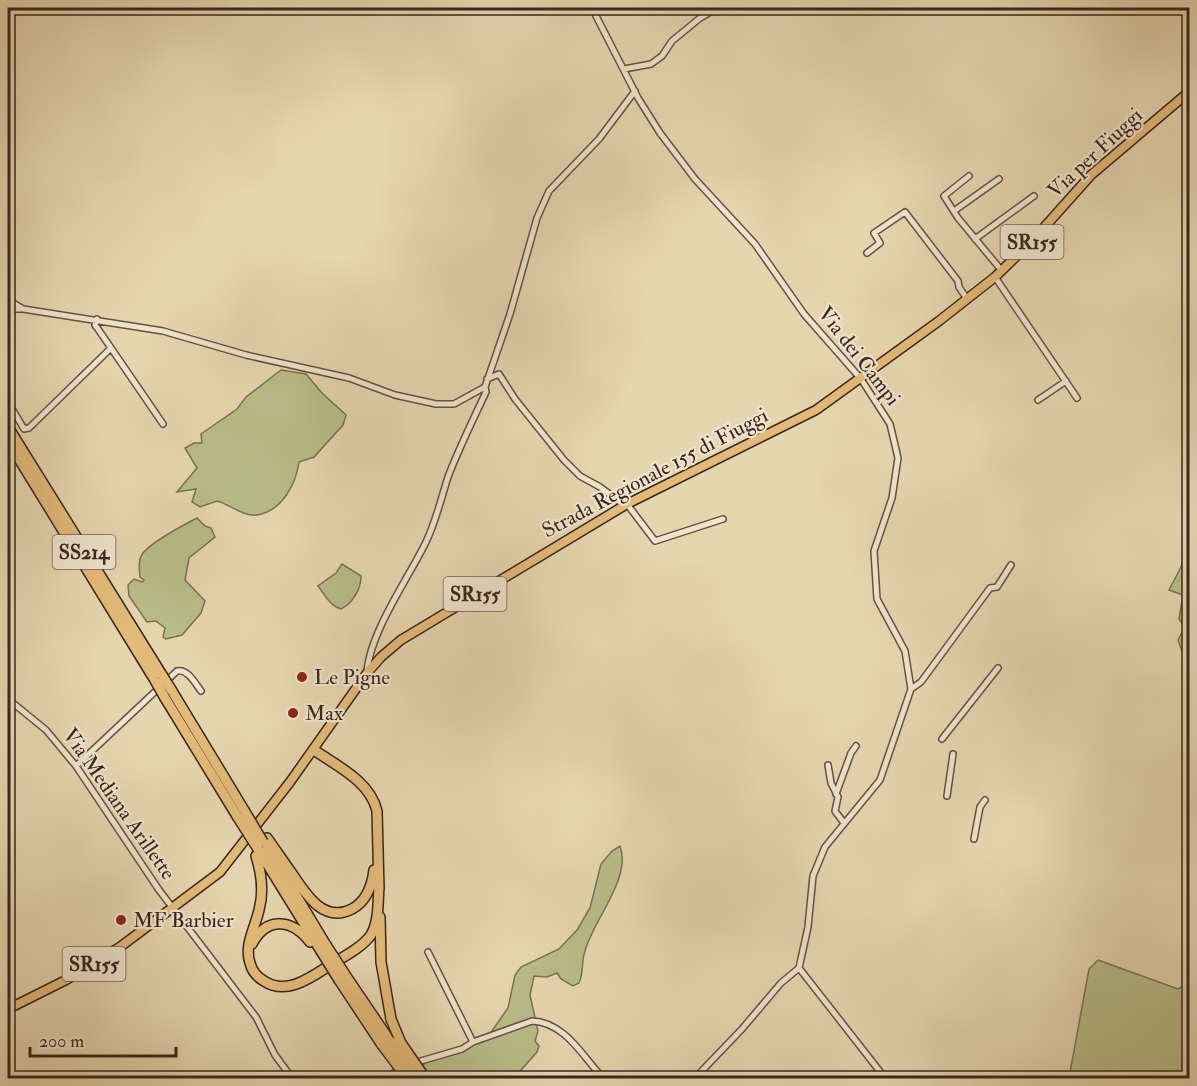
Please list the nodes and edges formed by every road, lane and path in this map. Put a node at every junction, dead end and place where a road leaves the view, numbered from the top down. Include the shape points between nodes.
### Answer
1 (592, 8) edge
2 (717, 8) edge
3 (624, 69) junction
4 (635, 91) junction
5 (1190, 91) edge
6 (969, 177) dead end
7 (999, 179) dead end
8 (1034, 196) dead end
9 (954, 212) junction
10 (975, 239) junction
11 (867, 253) dead end
12 (998, 274) junction
13 (967, 299) junction
14 (8, 300) edge
15 (8, 309) edge
16 (23, 309) junction
17 (97, 320) junction
18 (111, 348) junction
19 (487, 379) junction
20 (861, 379) junction
21 (1066, 381) junction
22 (485, 387) junction
23 (1077, 398) dead end
24 (1038, 400) dead end
25 (8, 402) edge
26 (163, 424) dead end
27 (8, 428) edge
28 (8, 441) edge
29 (625, 504) junction
30 (723, 519) dead end
31 (1011, 565) dead end
32 (998, 668) dead end
33 (367, 673) junction
34 (159, 679) junction
35 (911, 689) junction
36 (201, 691) dead end
37 (8, 699) edge
38 (942, 739) dead end
39 (856, 746) dead end
40 (314, 750) junction
41 (953, 754) dead end
42 (828, 765) dead end
43 (76, 766) junction
44 (836, 794) junction
45 (947, 796) dead end
46 (985, 800) dead end
47 (844, 823) junction
48 (248, 825) junction
49 (377, 832) junction
50 (974, 840) dead end
51 (261, 846) junction
52 (379, 885) junction
53 (173, 909) junction
54 (249, 948) junction
55 (323, 948) junction
56 (428, 952) dead end
57 (799, 968) junction
58 (8, 1009) edge
59 (473, 1042) junction
60 (386, 1043) junction
61 (291, 1078) edge
62 (383, 1078) edge
63 (406, 1078) edge
64 (418, 1078) edge
65 (425, 1078) edge
66 (603, 1078) edge
67 (695, 1078) edge
68 (885, 1078) edge

1 - 3 street, Via dei Campi
2 - 3 street via 672,41 651,64
3 - 4 street, Via dei Campi
4 - 19 street via 599,139 549,191
4 - 20 street, Via dei Campi via 660,133 695,179 755,244 804,314
5 - 12 main road, Via per Fiuggi / SR155 via 1091,175
6 - 9 street via 944,195
7 - 9 street
8 - 10 street
9 - 10 street
10 - 12 street
11 - 13 street via 880,243 874,233 905,212 958,281
12 - 13 main road, Via per Fiuggi / SR155
12 - 21 street
13 - 20 main road, Via per Fiuggi / SR155
14 - 16 street
15 - 16 street
16 - 17 street
17 - 18 street via 95,325
17 - 22 street via 183,335 246,356 349,378 395,395 436,404 454,404
18 - 25 street via 29,428 24,429
18 - 26 street
19 - 22 street
19 - 29 street via 499,374 564,460 580,476
20 - 29 main road, Strada Regionale 155 di Fiuggi / SR155 via 816,410
20 - 35 street, Via dei Campi via 890,424 898,458 892,498 874,551 877,599 905,651
21 - 23 street
21 - 24 street
22 - 33 street via 427,541 383,622
27 - 34 highway, SS214
28 - 34 highway, SS214
29 - 30 street via 655,541
29 - 33 main road, Strada Regionale 155 di Fiuggi / SR155 via 401,640
31 - 35 street via 927,675
32 - 38 street
33 - 40 main road, Strada Regionale 155 di Fiuggi / SR155
34 - 48 highway, SS214, bridge
35 - 47 street, Via dei Campi via 880,780
36 - 43 street via 186,672 177,671
37 - 43 street, Via Mediana Arillette via 46,730
39 - 44 street
40 - 49 highway via 371,794 377,811
40 - 53 main road, Strada Regionale 155 di Fiuggi / SR155 via 228,864
41 - 45 street
42 - 44 street
43 - 53 street, Via Mediana Arillette
44 - 47 street via 835,811
46 - 50 street
47 - 57 street, Via dei Campi via 825,847 813,876
48 - 51 highway, SS214, bridge
48 - 51 highway, bridge via 246,837
49 - 51 highway via 368,894 356,907 340,913 325,910 312,901
49 - 52 highway
51 - 54 highway via 262,899
51 - 55 highway, SS214
52 - 54 highway via 371,935 360,947 302,982 283,987 267,983 254,973
52 - 65 highway, bridge via 381,962 391,1019 401,1043
53 - 58 main road, SR155 via 91,966
53 - 61 street, Via Mediana Arillette via 256,1017
54 - 55 highway via 262,930 277,924 298,930
55 - 60 highway, SS214, bridge
56 - 59 street
57 - 67 street
57 - 68 street
59 - 62 street
59 - 66 street via 532,1020 541,1021 574,1042
60 - 63 highway, SS214, bridge
60 - 64 highway, SS214, bridge

